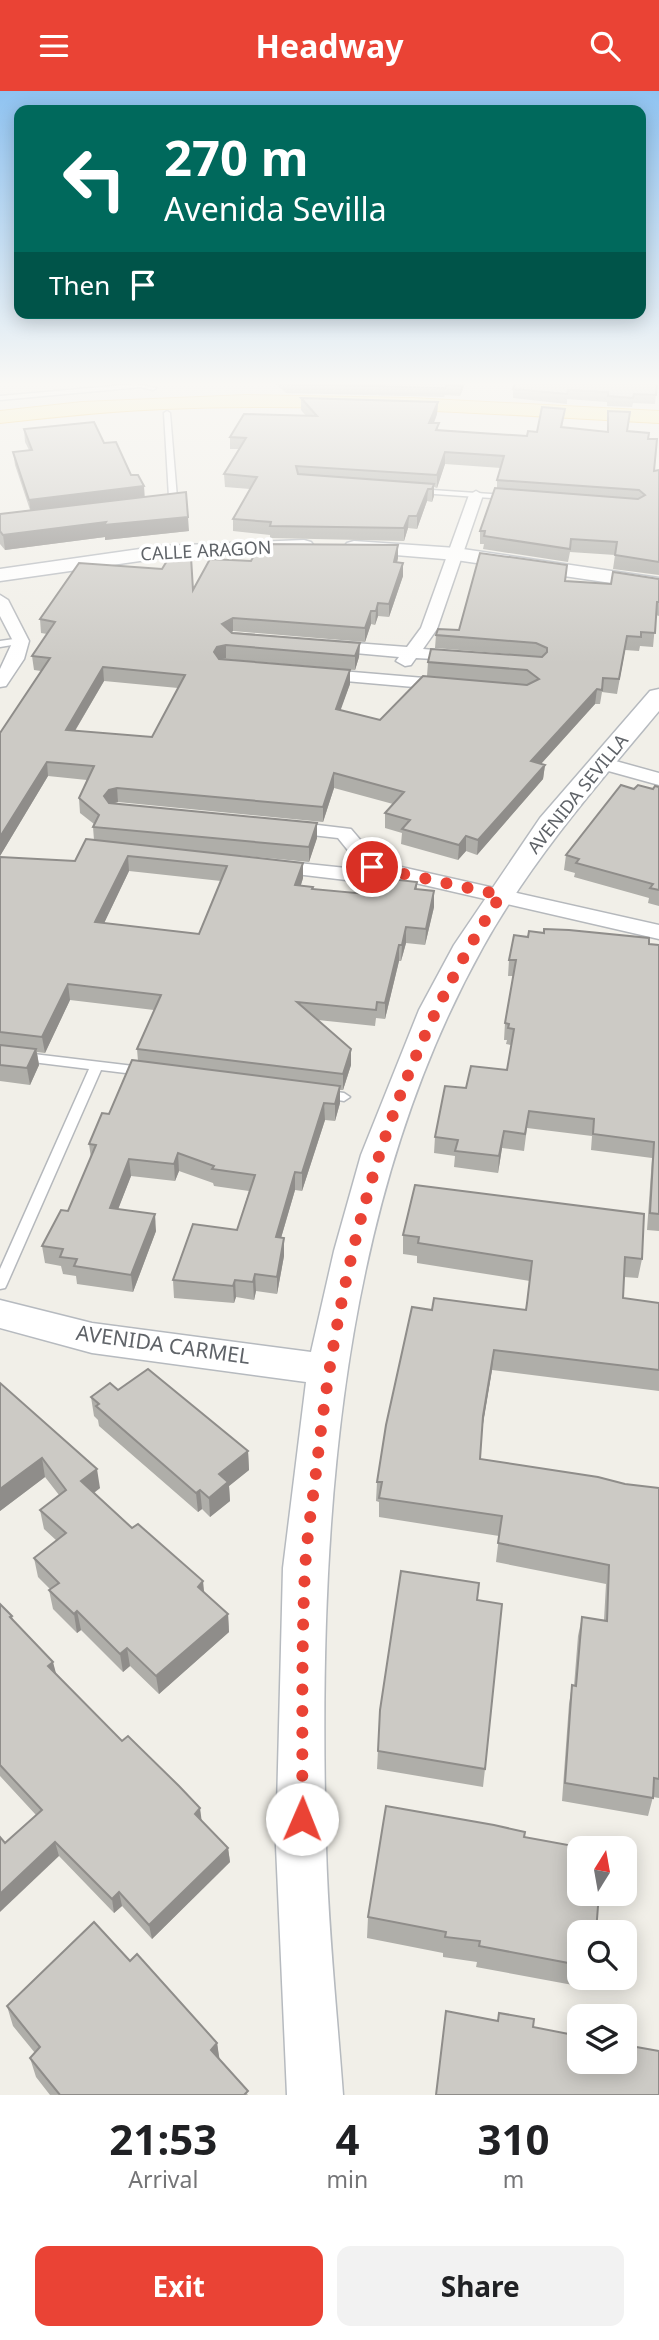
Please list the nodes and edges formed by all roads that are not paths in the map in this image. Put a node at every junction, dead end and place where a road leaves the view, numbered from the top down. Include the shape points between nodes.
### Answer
1 (170, 478) edge
2 (408, 490) edge
3 (476, 495) junction
4 (516, 498) edge
5 (161, 505) edge
6 (456, 554) junction
7 (0, 575) edge
8 (659, 584) edge
9 (0, 600) edge
10 (20, 641) junction
11 (0, 644) edge
12 (315, 645) edge
13 (410, 652) junction
14 (479, 658) edge
15 (304, 673) edge
16 (395, 681) junction
17 (0, 682) edge
18 (461, 686) edge
19 (659, 696) edge
20 (601, 763) junction
21 (659, 779) edge
22 (264, 825) edge
23 (249, 864) edge
24 (372, 867) junction
25 (501, 895) junction
26 (659, 932) edge
27 (0, 1053) edge
28 (97, 1065) junction
29 (152, 1072) edge
30 (303, 1091) edge
31 (344, 1097) dead end
32 (0, 1284) edge
33 (0, 1314) edge
34 (327, 1369) junction
35 (315, 2095) edge

1 - 5 lane via 173,498
2 - 3 lane
3 - 4 lane
3 - 6 street
6 - 7 street, CALLE ARAGON via 239,547 139,555
6 - 8 street, CALLE ARAGON
6 - 13 street via 429,629
9 - 10 street
10 - 11 lane
10 - 17 street
12 - 13 street
13 - 14 street
13 - 16 street
15 - 16 street
16 - 18 street
19 - 20 street, AVENIDA SEVILLA
20 - 21 street
20 - 25 street, AVENIDA SEVILLA via 550,824
22 - 24 street via 344,833
23 - 24 street via 346,874
24 - 25 street
25 - 26 street
25 - 34 street, AVENIDA SEVILLA via 435,1010 378,1155
27 - 28 lane
28 - 29 lane
28 - 32 lane
30 - 31 lane
33 - 34 street, AVENIDA CARMEL via 92,1338
34 - 35 street, AVENIDA SEVILLA via 305,1568 301,1846

